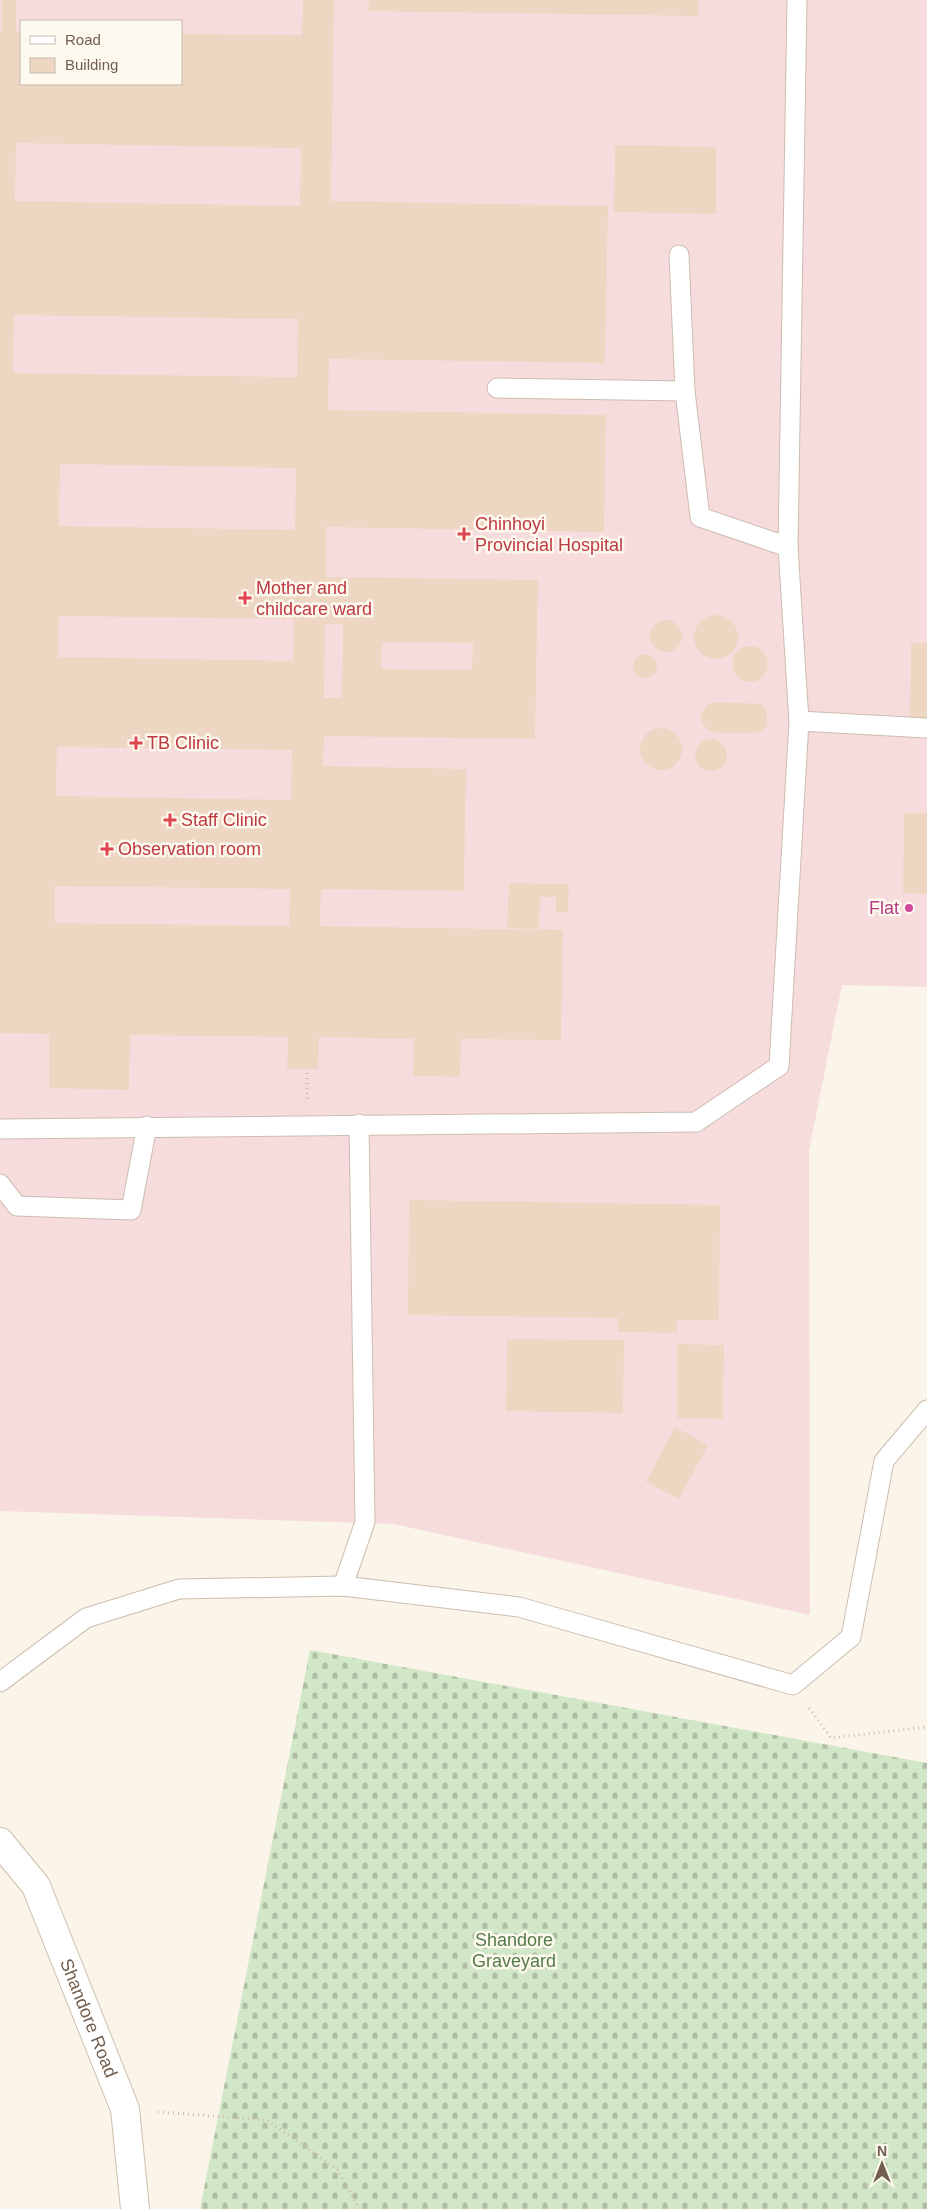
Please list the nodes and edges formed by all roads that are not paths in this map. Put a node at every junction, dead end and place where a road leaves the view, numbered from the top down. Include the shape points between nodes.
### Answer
1 (797, 0) edge
2 (679, 255) dead end
3 (497, 388) dead end
4 (685, 391) junction
5 (788, 547) junction
6 (800, 721) junction
7 (927, 728) edge
8 (359, 1124) junction
9 (147, 1126) junction
10 (0, 1128) edge
11 (0, 1184) edge
12 (927, 1410) edge
13 (344, 1586) junction
14 (0, 1682) edge
15 (0, 1842) edge
16 (135, 2209) edge

1 - 5 lane
2 - 4 lane
3 - 4 lane
4 - 5 lane via 700,517
5 - 6 lane
6 - 7 lane
6 - 8 lane via 779,1066 696,1122
8 - 9 lane
8 - 13 lane via 364,1522
9 - 10 lane
9 - 11 lane via 130,1210 17,1206
12 - 13 lane via 884,1461 851,1637 793,1685 519,1607
13 - 14 lane via 179,1589 86,1618
15 - 16 street, Shandore Road via 36,1886 125,2109

